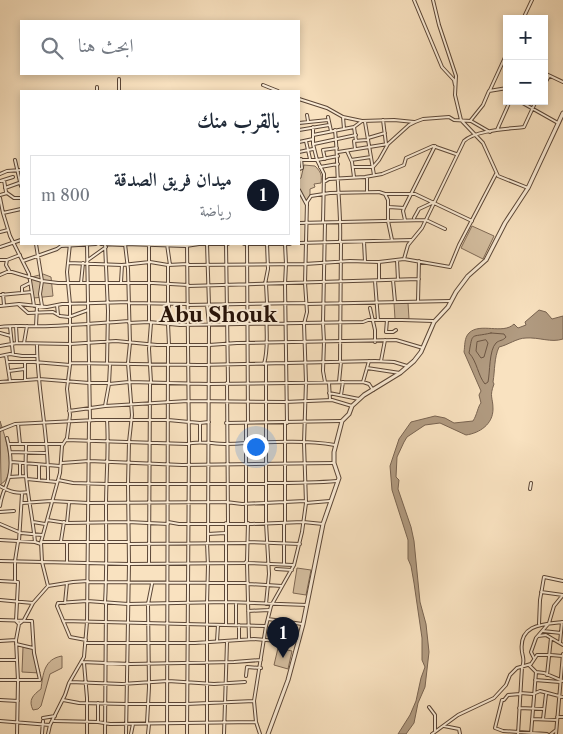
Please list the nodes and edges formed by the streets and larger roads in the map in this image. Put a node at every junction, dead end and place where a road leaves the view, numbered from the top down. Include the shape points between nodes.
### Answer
1 (414, 0) edge
2 (433, 0) edge
3 (532, 0) edge
4 (525, 15) edge
5 (504, 60) edge
6 (549, 76) edge
7 (119, 79) dead end
8 (563, 82) edge
9 (263, 85) dead end
10 (97, 87) dead end
11 (456, 87) junction
12 (503, 89) edge
13 (96, 90) edge
14 (119, 90) edge
15 (276, 90) edge
16 (489, 91) junction
17 (300, 99) edge
18 (508, 105) edge
19 (526, 105) edge
20 (534, 105) edge
21 (532, 109) junction
22 (563, 114) edge
23 (307, 115) dead end
24 (343, 117) junction
25 (383, 120) junction
26 (461, 120) junction
27 (308, 121) junction
28 (363, 121) junction
29 (471, 121) junction
30 (415, 122) junction
31 (300, 123) edge
32 (558, 123) junction
33 (330, 125) junction
34 (354, 126) junction
35 (313, 127) junction
36 (300, 129) edge
37 (344, 129) junction
38 (335, 130) junction
39 (497, 130) junction
40 (331, 131) junction
41 (490, 132) junction
42 (385, 133) junction
43 (313, 135) junction
44 (476, 135) junction
45 (356, 136) junction
46 (313, 139) junction
47 (336, 139) junction
48 (368, 139) junction
49 (306, 141) junction
50 (356, 141) junction
51 (300, 142) edge
52 (314, 144) junction
53 (387, 144) junction
54 (435, 146) junction
55 (369, 147) junction
56 (337, 148) junction
57 (314, 149) junction
58 (355, 149) junction
59 (308, 150) junction
60 (347, 151) junction
61 (300, 152) edge
62 (338, 152) junction
63 (456, 154) junction
64 (338, 156) junction
65 (371, 157) junction
66 (300, 159) edge
67 (310, 159) junction
68 (325, 159) junction
69 (15, 160) dead end
70 (317, 160) junction
71 (351, 160) junction
72 (338, 164) junction
73 (320, 167) junction
74 (353, 167) junction
75 (372, 167) junction
76 (18, 171) junction
77 (0, 174) edge
78 (374, 174) junction
79 (496, 174) junction
80 (13, 177) dead end
81 (367, 177) junction
82 (338, 178) junction
83 (354, 178) junction
84 (4, 180) junction
85 (20, 180) edge
86 (0, 181) edge
87 (324, 182) junction
88 (20, 184) edge
89 (5, 188) junction
90 (528, 188) junction
91 (300, 190) edge
92 (367, 192) junction
93 (7, 193) junction
94 (339, 193) junction
95 (385, 194) junction
96 (412, 194) junction
97 (323, 195) junction
98 (0, 198) edge
99 (20, 198) edge
100 (434, 202) junction
101 (307, 205) junction
102 (388, 207) junction
103 (404, 208) junction
104 (20, 210) edge
105 (3, 213) junction
106 (414, 219) junction
107 (405, 220) junction
108 (426, 220) junction
109 (388, 221) junction
110 (472, 221) junction
111 (341, 222) junction
112 (300, 223) edge
113 (306, 223) junction
114 (324, 223) junction
115 (445, 229) dead end
116 (8, 230) junction
117 (0, 232) edge
118 (20, 240) edge
119 (392, 240) junction
120 (412, 240) junction
121 (14, 242) junction
122 (340, 242) junction
123 (364, 242) junction
124 (300, 243) edge
125 (305, 243) junction
126 (325, 243) junction
127 (36, 245) edge
128 (70, 245) edge
129 (88, 245) edge
130 (105, 245) edge
131 (125, 245) edge
132 (149, 245) edge
133 (167, 245) edge
134 (186, 245) edge
135 (207, 245) edge
136 (227, 245) edge
137 (246, 245) edge
138 (267, 245) edge
139 (285, 245) edge
140 (0, 246) edge
141 (20, 255) junction
142 (38, 255) junction
143 (404, 259) junction
144 (0, 260) edge
145 (7, 260) junction
146 (23, 260) junction
147 (397, 260) junction
148 (365, 261) junction
149 (419, 261) junction
150 (68, 262) junction
151 (83, 262) junction
152 (88, 262) junction
153 (150, 262) junction
154 (324, 262) junction
155 (341, 262) junction
156 (378, 262) junction
157 (107, 264) junction
158 (127, 264) junction
159 (209, 264) junction
160 (227, 264) junction
161 (247, 264) junction
162 (267, 264) junction
163 (286, 264) junction
164 (305, 264) junction
165 (122, 265) junction
166 (169, 265) junction
167 (188, 265) junction
168 (10, 272) junction
169 (0, 275) edge
170 (30, 277) junction
171 (379, 280) junction
172 (393, 280) junction
173 (398, 280) junction
174 (419, 280) junction
175 (42, 281) junction
176 (375, 281) junction
177 (128, 282) junction
178 (30, 283) junction
179 (68, 283) junction
180 (81, 283) junction
181 (106, 283) junction
182 (121, 283) junction
183 (150, 283) junction
184 (305, 283) junction
185 (324, 283) junction
186 (340, 283) junction
187 (88, 284) junction
188 (168, 284) junction
189 (227, 284) junction
190 (247, 284) junction
191 (266, 284) junction
192 (285, 284) junction
193 (188, 285) junction
194 (208, 285) junction
195 (32, 292) junction
196 (22, 293) junction
197 (2, 294) edge
198 (418, 301) junction
199 (451, 301) junction
200 (376, 302) junction
201 (395, 302) junction
202 (108, 303) junction
203 (128, 303) junction
204 (150, 303) junction
205 (324, 303) junction
206 (340, 303) junction
207 (19, 304) junction
208 (70, 304) junction
209 (88, 304) junction
210 (169, 304) junction
211 (227, 304) junction
212 (247, 304) junction
213 (267, 304) junction
214 (285, 304) junction
215 (305, 304) junction
216 (4, 305) junction
217 (57, 305) junction
218 (188, 305) junction
219 (208, 305) junction
220 (0, 306) edge
221 (36, 306) junction
222 (42, 306) junction
223 (370, 308) dead end
224 (88, 310) junction
225 (37, 314) junction
226 (58, 315) junction
227 (70, 317) junction
228 (373, 320) junction
229 (378, 320) junction
230 (387, 320) junction
231 (108, 322) junction
232 (129, 322) junction
233 (434, 322) junction
234 (150, 323) junction
235 (286, 323) junction
236 (323, 323) junction
237 (339, 323) junction
238 (69, 324) junction
239 (168, 324) junction
240 (209, 324) junction
241 (226, 324) junction
242 (247, 324) junction
243 (266, 324) junction
244 (304, 324) junction
245 (88, 325) junction
246 (188, 325) junction
247 (10, 326) junction
248 (16, 326) junction
249 (27, 326) junction
250 (36, 326) junction
251 (0, 327) edge
252 (396, 330) dead end
253 (0, 333) edge
254 (11, 336) junction
255 (385, 340) junction
256 (340, 341) junction
257 (106, 342) junction
258 (306, 342) junction
259 (324, 342) junction
260 (375, 342) junction
261 (17, 343) junction
262 (24, 343) junction
263 (88, 343) junction
264 (130, 343) junction
265 (246, 343) junction
266 (267, 343) junction
267 (285, 343) junction
268 (12, 344) junction
269 (37, 344) junction
270 (70, 344) junction
271 (149, 344) junction
272 (188, 344) junction
273 (227, 344) junction
274 (169, 345) junction
275 (209, 345) junction
276 (0, 346) edge
277 (423, 348) junction
278 (13, 354) junction
279 (6, 355) junction
280 (0, 356) edge
281 (37, 356) junction
282 (340, 361) junction
283 (369, 361) junction
284 (381, 361) junction
285 (8, 362) junction
286 (24, 362) junction
287 (89, 362) junction
288 (305, 362) junction
289 (324, 362) junction
290 (36, 363) junction
291 (128, 363) junction
292 (285, 363) junction
293 (70, 364) junction
294 (108, 364) junction
295 (150, 364) junction
296 (168, 364) junction
297 (226, 364) junction
298 (247, 364) junction
299 (265, 364) junction
300 (188, 365) junction
301 (208, 365) junction
302 (407, 366) junction
303 (367, 368) junction
304 (25, 369) junction
305 (9, 371) junction
306 (400, 373) junction
307 (39, 379) junction
308 (25, 380) junction
309 (10, 381) junction
310 (67, 381) junction
311 (0, 382) edge
312 (129, 382) junction
313 (150, 382) junction
314 (169, 382) junction
315 (227, 382) junction
316 (246, 382) junction
317 (267, 382) junction
318 (306, 382) junction
319 (324, 382) junction
320 (329, 382) junction
321 (339, 382) junction
322 (343, 382) junction
323 (363, 382) junction
324 (89, 383) junction
325 (109, 383) junction
326 (188, 383) junction
327 (287, 383) junction
328 (209, 384) junction
329 (373, 390) junction
330 (330, 393) junction
331 (341, 396) junction
332 (360, 399) junction
333 (330, 400) junction
334 (188, 401) junction
335 (226, 401) junction
336 (208, 402) junction
337 (247, 402) junction
338 (267, 402) junction
339 (286, 402) junction
340 (306, 402) junction
341 (150, 403) junction
342 (168, 403) junction
343 (131, 404) junction
344 (105, 406) junction
345 (352, 406) junction
346 (89, 407) junction
347 (70, 411) junction
348 (107, 420) junction
349 (150, 420) junction
350 (168, 420) junction
351 (89, 421) junction
352 (131, 421) junction
353 (342, 421) junction
354 (45, 422) junction
355 (68, 422) junction
356 (188, 422) junction
357 (209, 422) junction
358 (306, 422) junction
359 (200, 423) junction
360 (226, 423) junction
361 (247, 423) junction
362 (267, 423) junction
363 (286, 423) junction
364 (18, 424) junction
365 (0, 430) edge
366 (65, 440) junction
367 (89, 442) junction
368 (108, 442) junction
369 (129, 442) junction
370 (149, 442) junction
371 (200, 442) junction
372 (286, 442) junction
373 (168, 443) junction
374 (189, 443) junction
375 (207, 443) junction
376 (247, 443) junction
377 (266, 443) junction
378 (304, 443) junction
379 (9, 444) junction
380 (15, 444) junction
381 (20, 444) junction
382 (26, 444) junction
383 (46, 444) junction
384 (63, 444) junction
385 (227, 444) junction
386 (335, 445) junction
387 (10, 452) junction
388 (26, 452) junction
389 (46, 453) junction
390 (89, 461) junction
391 (11, 462) junction
392 (107, 462) junction
393 (129, 462) junction
394 (20, 463) junction
395 (150, 463) junction
396 (247, 463) junction
397 (265, 463) junction
398 (286, 463) junction
399 (305, 463) junction
400 (334, 463) junction
401 (26, 464) junction
402 (168, 464) junction
403 (188, 464) junction
404 (208, 464) junction
405 (226, 464) junction
406 (39, 465) junction
407 (61, 465) junction
408 (48, 466) junction
409 (20, 475) junction
410 (9, 477) junction
411 (26, 478) junction
412 (39, 480) junction
413 (48, 481) junction
414 (57, 481) junction
415 (338, 481) junction
416 (286, 482) junction
417 (88, 483) junction
418 (168, 483) junction
419 (227, 483) junction
420 (267, 483) junction
421 (531, 483) dead end
422 (107, 484) junction
423 (128, 484) junction
424 (150, 484) junction
425 (188, 484) junction
426 (208, 484) junction
427 (246, 484) junction
428 (305, 484) junction
429 (0, 486) edge
430 (4, 489) junction
431 (530, 489) dead end
432 (28, 492) junction
433 (22, 494) junction
434 (51, 501) junction
435 (330, 501) junction
436 (226, 502) junction
437 (306, 502) junction
438 (22, 503) junction
439 (30, 503) junction
440 (69, 503) junction
441 (88, 503) junction
442 (168, 503) junction
443 (188, 503) junction
444 (208, 503) junction
445 (246, 503) junction
446 (266, 503) junction
447 (285, 503) junction
448 (106, 504) junction
449 (128, 504) junction
450 (150, 504) junction
451 (0, 506) edge
452 (14, 511) dead end
453 (0, 512) edge
454 (47, 520) junction
455 (33, 522) junction
456 (66, 522) junction
457 (107, 522) junction
458 (128, 522) junction
459 (303, 522) junction
460 (88, 523) junction
461 (150, 523) junction
462 (168, 523) junction
463 (188, 523) junction
464 (209, 523) junction
465 (227, 523) junction
466 (247, 523) junction
467 (266, 523) junction
468 (284, 523) junction
469 (0, 524) edge
470 (46, 524) junction
471 (323, 524) junction
472 (20, 533) junction
473 (226, 533) junction
474 (208, 534) junction
475 (34, 535) junction
476 (42, 535) junction
477 (0, 540) edge
478 (61, 541) junction
479 (18, 542) junction
480 (35, 542) junction
481 (67, 542) junction
482 (41, 543) junction
483 (107, 543) junction
484 (129, 543) junction
485 (149, 543) junction
486 (168, 543) junction
487 (207, 543) junction
488 (226, 543) junction
489 (247, 543) junction
490 (267, 543) junction
491 (285, 543) junction
492 (88, 544) junction
493 (188, 544) junction
494 (300, 544) junction
495 (0, 561) edge
496 (15, 561) junction
497 (42, 562) junction
498 (67, 562) junction
499 (188, 562) junction
500 (208, 562) junction
501 (87, 563) junction
502 (106, 563) junction
503 (149, 563) junction
504 (167, 563) junction
505 (247, 563) junction
506 (268, 563) junction
507 (129, 564) junction
508 (227, 564) junction
509 (284, 564) junction
510 (294, 565) junction
511 (276, 570) dead end
512 (292, 570) junction
513 (0, 581) edge
514 (15, 581) junction
515 (563, 581) edge
516 (88, 582) junction
517 (128, 582) junction
518 (67, 583) junction
519 (106, 583) junction
520 (152, 583) junction
521 (166, 583) junction
522 (188, 583) junction
523 (227, 583) junction
524 (208, 584) junction
525 (248, 584) junction
526 (269, 585) junction
527 (48, 586) junction
528 (282, 586) junction
529 (541, 592) junction
530 (563, 595) edge
531 (0, 600) edge
532 (16, 601) junction
533 (87, 601) junction
534 (207, 602) junction
535 (226, 602) junction
536 (33, 603) junction
537 (65, 603) junction
538 (106, 603) junction
539 (167, 603) junction
540 (188, 603) junction
541 (236, 603) junction
542 (248, 603) junction
543 (128, 604) junction
544 (148, 604) junction
545 (266, 604) junction
546 (272, 604) junction
547 (307, 604) junction
548 (248, 610) junction
549 (269, 610) junction
550 (268, 619) junction
551 (0, 620) edge
552 (24, 620) junction
553 (16, 621) junction
554 (63, 621) junction
555 (107, 621) junction
556 (285, 621) junction
557 (88, 622) junction
558 (562, 622) edge
559 (128, 623) junction
560 (168, 623) junction
561 (187, 623) junction
562 (207, 623) junction
563 (549, 623) junction
564 (19, 624) junction
565 (149, 624) junction
566 (226, 624) junction
567 (238, 624) junction
568 (248, 624) junction
569 (303, 624) junction
570 (539, 624) junction
571 (218, 625) junction
572 (266, 626) junction
573 (283, 630) junction
574 (542, 631) junction
575 (561, 633) junction
576 (299, 636) junction
577 (538, 636) junction
578 (550, 638) junction
579 (249, 639) junction
580 (16, 640) junction
581 (239, 640) junction
582 (264, 640) junction
583 (0, 641) edge
584 (217, 641) junction
585 (226, 641) junction
586 (86, 642) junction
587 (207, 642) junction
588 (106, 643) junction
589 (128, 643) junction
590 (148, 643) junction
591 (167, 643) junction
592 (187, 643) junction
593 (16, 644) junction
594 (561, 644) edge
595 (34, 648) junction
596 (549, 655) junction
597 (563, 655) edge
598 (534, 658) junction
599 (0, 660) edge
600 (16, 660) junction
601 (261, 660) junction
602 (82, 662) junction
603 (226, 662) junction
604 (106, 663) junction
605 (167, 663) junction
606 (207, 663) junction
607 (128, 664) junction
608 (148, 664) junction
609 (186, 664) junction
610 (528, 665) junction
611 (522, 667) junction
612 (260, 668) junction
613 (536, 672) junction
614 (544, 673) junction
615 (547, 675) junction
616 (246, 676) dead end
617 (562, 679) edge
618 (0, 680) edge
619 (535, 680) junction
620 (544, 680) junction
621 (18, 681) junction
622 (168, 681) junction
623 (70, 682) junction
624 (149, 682) junction
625 (245, 682) dead end
626 (86, 683) junction
627 (105, 683) junction
628 (186, 683) junction
629 (207, 683) junction
630 (226, 683) junction
631 (127, 684) junction
632 (535, 692) junction
633 (546, 693) junction
634 (520, 694) junction
635 (496, 695) junction
636 (561, 697) edge
637 (0, 700) edge
638 (63, 700) junction
639 (502, 700) junction
640 (18, 701) junction
641 (254, 701) junction
642 (106, 702) junction
643 (225, 702) junction
644 (87, 703) junction
645 (98, 703) junction
646 (207, 703) junction
647 (128, 704) junction
648 (148, 704) junction
649 (167, 704) junction
650 (186, 704) junction
651 (429, 707) dead end
652 (519, 708) junction
653 (532, 708) junction
654 (544, 709) junction
655 (55, 716) junction
656 (563, 717) edge
657 (43, 718) dead end
658 (532, 719) junction
659 (543, 719) junction
660 (557, 719) junction
661 (52, 720) junction
662 (0, 721) edge
663 (86, 721) junction
664 (98, 722) junction
665 (256, 722) junction
666 (17, 723) junction
667 (43, 723) junction
668 (105, 723) junction
669 (148, 723) junction
670 (167, 723) junction
671 (187, 723) junction
672 (207, 723) junction
673 (225, 723) junction
674 (126, 724) junction
675 (133, 724) junction
676 (50, 725) junction
677 (444, 726) junction
678 (556, 730) junction
679 (435, 731) junction
680 (518, 733) edge
681 (531, 733) edge
682 (17, 734) edge
683 (42, 734) edge
684 (48, 734) edge
685 (87, 734) edge
686 (106, 734) edge
687 (126, 734) edge
688 (131, 734) edge
689 (148, 734) edge
690 (167, 734) edge
691 (187, 734) edge
692 (207, 734) edge
693 (224, 734) edge
694 (260, 734) edge
695 (268, 734) edge
696 (432, 734) edge
697 (460, 734) edge
698 (549, 734) edge
699 (556, 734) edge

1 - 11 street via 442,67
2 - 11 street via 456,76
3 - 4 street
5 - 16 street
6 - 8 street
7 - 14 street
9 - 15 street
10 - 13 street
11 - 26 street
12 - 16 street
16 - 29 street
17 - 24 street via 328,108
18 - 39 street
19 - 21 street
20 - 21 street
21 - 32 street
21 - 39 street via 524,127
22 - 32 street
23 - 27 street
24 - 28 street
24 - 37 street
25 - 28 street
25 - 30 street
25 - 42 street
26 - 29 street
26 - 30 street via 449,117
26 - 44 street
27 - 31 street
27 - 33 street via 328,118
28 - 34 street
28 - 48 street
29 - 41 street
30 - 53 street
32 - 90 street
33 - 35 street
33 - 40 street
34 - 37 street
34 - 45 street
35 - 36 street
35 - 43 street
37 - 38 street
38 - 40 street
38 - 47 street
39 - 41 street
40 - 43 street
41 - 44 street
42 - 48 street
42 - 53 street
43 - 46 street
44 - 63 street via 466,139
44 - 79 street
45 - 47 street
45 - 50 street
46 - 49 street
46 - 52 street
47 - 52 street
47 - 56 street
48 - 50 street
48 - 55 street
49 - 51 street
49 - 59 street
50 - 58 street
52 - 57 street
53 - 55 street
53 - 75 street
54 - 63 street
54 - 78 street via 407,157 402,167
54 - 96 street
55 - 58 street
55 - 65 street
56 - 62 street
56 - 68 street via 323,150
57 - 59 street
57 - 70 street
58 - 60 street
59 - 61 street
59 - 67 street
60 - 62 street
60 - 71 street
62 - 64 street
63 - 100 street
64 - 68 street
64 - 72 street
65 - 71 street
65 - 75 street
66 - 67 street
67 - 70 street
68 - 70 street
69 - 76 street
70 - 73 street
71 - 74 street
72 - 73 street
72 - 82 street
73 - 87 street
74 - 75 street
74 - 83 street
75 - 78 street
76 - 77 street
76 - 85 street
78 - 81 street
79 - 90 street
79 - 110 street
80 - 84 street
81 - 83 street
81 - 92 street
82 - 83 street
82 - 87 street
82 - 94 street
84 - 86 street
84 - 89 street
87 - 97 street
88 - 89 street
89 - 93 street
90 - 199 street via 486,260 468,276
91 - 101 street
92 - 94 street
92 - 95 street
93 - 98 street
93 - 99 street
94 - 97 street
94 - 111 street
95 - 96 street
95 - 102 street
96 - 100 street
96 - 103 street
97 - 101 street via 310,196
97 - 114 street
98 - 105 street
100 - 106 street via 419,209
100 - 108 street
100 - 110 street
101 - 113 street
102 - 103 street
102 - 109 street
103 - 107 street
104 - 105 street
105 - 116 street
106 - 107 street
106 - 108 street
107 - 109 street
108 - 115 street
108 - 120 street
109 - 111 street
109 - 119 street
110 - 149 street via 450,267
111 - 114 street
111 - 122 street
112 - 113 street
113 - 114 street
113 - 125 street
114 - 126 street
116 - 117 street
116 - 121 street
118 - 121 street
119 - 120 street
119 - 123 street
120 - 143 street
121 - 140 street
121 - 141 street
122 - 123 street
122 - 126 street
122 - 155 street
123 - 148 street
124 - 125 street
125 - 126 street
125 - 164 street
126 - 154 street
127 - 142 street
128 - 142 street
128 - 150 street
129 - 152 street
130 - 152 street
130 - 157 street
131 - 158 street
132 - 153 street
133 - 134 street
133 - 166 street
134 - 167 street
135 - 159 street
136 - 160 street
137 - 161 street
138 - 162 street
139 - 163 street
141 - 145 street
141 - 146 street
142 - 146 street
142 - 175 street
143 - 147 street
143 - 149 street
144 - 145 street
145 - 168 street
146 - 170 street
147 - 156 street
147 - 173 street
148 - 155 street
148 - 156 street
149 - 174 street
150 - 151 street
150 - 179 street
151 - 152 street
151 - 180 street
152 - 157 street
152 - 187 street
153 - 158 street
153 - 166 street
153 - 183 street
154 - 155 street
154 - 164 street
154 - 185 street
155 - 186 street
156 - 171 street
157 - 165 street
157 - 181 street
158 - 165 street
158 - 177 street
159 - 160 street
159 - 167 street
159 - 194 street
160 - 161 street
160 - 189 street
161 - 162 street
161 - 190 street
162 - 163 street
162 - 191 street
163 - 164 street
163 - 192 street
164 - 184 street
165 - 182 street
166 - 167 street
166 - 188 street
167 - 193 street
168 - 169 street
168 - 170 street
170 - 175 street
170 - 178 street
171 - 172 street
171 - 176 street
172 - 173 street
172 - 201 street
173 - 174 street
174 - 198 street
175 - 179 street
175 - 222 street
176 - 186 street
176 - 200 street
177 - 182 street
177 - 183 street
177 - 203 street
178 - 195 street
178 - 196 street via 22,287
179 - 180 street
179 - 208 street
180 - 187 street
181 - 182 street
181 - 187 street
181 - 202 street
183 - 188 street
183 - 204 street
184 - 185 street
184 - 192 street
184 - 215 street
185 - 186 street
185 - 205 street
186 - 206 street
187 - 209 street
188 - 193 street
188 - 210 street
189 - 190 street
189 - 194 street
189 - 211 street
190 - 191 street
190 - 212 street
191 - 192 street
191 - 213 street
192 - 214 street
193 - 194 street
193 - 218 street
194 - 219 street
195 - 196 street
195 - 221 street
196 - 197 street
197 - 216 street
198 - 199 street
198 - 201 street
199 - 233 street
200 - 201 street
200 - 206 street
200 - 229 street
202 - 203 street
202 - 209 street
202 - 231 street
203 - 204 street
203 - 232 street
204 - 210 street
204 - 234 street
205 - 206 street
205 - 215 street
205 - 236 street
206 - 237 street
207 - 216 street
207 - 221 street
207 - 225 street via 28,313
208 - 209 street
208 - 217 street
208 - 227 street
209 - 224 street
210 - 218 street
210 - 239 street
211 - 212 street
211 - 219 street
211 - 241 street
212 - 213 street
212 - 242 street
213 - 214 street
213 - 243 street
214 - 215 street
214 - 235 street
215 - 244 street
216 - 220 street
217 - 222 street
217 - 226 street
218 - 219 street
218 - 246 street
219 - 240 street
221 - 222 street
221 - 225 street
223 - 228 street
224 - 227 street
224 - 245 street
225 - 226 street via 51,312
225 - 250 street
226 - 227 street
227 - 238 street
228 - 229 street
228 - 237 street
228 - 260 street
229 - 230 street
230 - 233 street
230 - 252 street via 386,332
231 - 232 street
231 - 245 street
231 - 257 street
232 - 234 street
232 - 264 street
233 - 277 street
234 - 239 street
234 - 271 street
235 - 243 street
235 - 244 street
235 - 267 street
236 - 237 street
236 - 244 street
236 - 259 street
237 - 256 street
238 - 245 street
238 - 250 street
238 - 270 street
239 - 246 street
239 - 274 street
240 - 241 street
240 - 246 street
240 - 275 street
241 - 242 street
241 - 273 street
242 - 243 street
242 - 265 street
243 - 266 street
244 - 258 street
245 - 263 street
246 - 272 street
247 - 248 street
247 - 251 street
247 - 254 street
248 - 249 street
248 - 261 street
249 - 250 street
249 - 262 street
253 - 254 street
254 - 268 street
255 - 260 street
255 - 277 street via 402,341
255 - 284 street
256 - 259 street
256 - 260 street
256 - 282 street
257 - 263 street
257 - 264 street
257 - 294 street
258 - 259 street
258 - 267 street
258 - 288 street
259 - 289 street
261 - 262 street
261 - 268 street
262 - 269 street
263 - 270 street
263 - 287 street
264 - 271 street
264 - 291 street
265 - 266 street
265 - 273 street
265 - 298 street
266 - 267 street
266 - 299 street
267 - 292 street
268 - 276 street
268 - 278 street
269 - 270 street
269 - 281 street
270 - 293 street
271 - 274 street
271 - 295 street
272 - 274 street
272 - 275 street
272 - 300 street
273 - 275 street
273 - 297 street
274 - 296 street
275 - 301 street
277 - 302 street
278 - 279 street
278 - 281 street
279 - 280 street
279 - 285 street
281 - 290 street
282 - 283 street
282 - 289 street
282 - 321 street
283 - 284 street
283 - 303 street
284 - 302 street
285 - 286 street
285 - 305 street
286 - 290 street
286 - 304 street
287 - 293 street
287 - 294 street
287 - 324 street
288 - 289 street
288 - 292 street
288 - 318 street
289 - 319 street
290 - 293 street
290 - 307 street
291 - 294 street
291 - 295 street
291 - 312 street
292 - 299 street
292 - 327 street
293 - 310 street
294 - 325 street
295 - 296 street
295 - 313 street
296 - 300 street
296 - 314 street
297 - 298 street
297 - 301 street
297 - 315 street
298 - 299 street
298 - 316 street
299 - 317 street
300 - 301 street
300 - 326 street
301 - 328 street
302 - 306 street
303 - 306 street
303 - 323 street
304 - 305 street
304 - 308 street
305 - 309 street
306 - 329 street
307 - 308 street
307 - 310 street
307 - 354 street
308 - 309 street
309 - 311 street
310 - 324 street
310 - 347 street
312 - 313 street
312 - 325 street
312 - 343 street
313 - 314 street
313 - 341 street
314 - 326 street
314 - 342 street
315 - 316 street
315 - 328 street
315 - 335 street
316 - 317 street
316 - 337 street
317 - 327 street
317 - 338 street
318 - 319 street
318 - 327 street
318 - 340 street
319 - 320 street
320 - 321 street
320 - 330 street
321 - 322 street
322 - 323 street
322 - 331 street
323 - 329 street
324 - 325 street
324 - 346 street
325 - 344 street
326 - 328 street
326 - 334 street
327 - 339 street
328 - 336 street
329 - 332 street
330 - 331 street
330 - 333 street
331 - 332 street
332 - 345 street
333 - 340 street
333 - 345 street
334 - 336 street
334 - 342 street
334 - 356 street
335 - 336 street
335 - 337 street
335 - 360 street
336 - 357 street
337 - 338 street
337 - 361 street
338 - 339 street
338 - 362 street
339 - 340 street
339 - 363 street
340 - 358 street
341 - 342 street
341 - 343 street
341 - 349 street
342 - 350 street
343 - 344 street
343 - 352 street
344 - 346 street
345 - 353 street
346 - 347 street
346 - 351 street
347 - 355 street
348 - 351 street
348 - 352 street
348 - 368 street
349 - 350 street
349 - 352 street
349 - 370 street
350 - 356 street
350 - 373 street
351 - 355 street
351 - 367 street
352 - 369 street
353 - 358 street
353 - 386 street
354 - 355 street
354 - 364 street
354 - 383 street
355 - 366 street
356 - 359 street
356 - 374 street
357 - 359 street
357 - 375 street
358 - 363 street
358 - 378 street
359 - 371 street
360 - 361 street
360 - 385 street
361 - 362 street
361 - 376 street
362 - 363 street
362 - 377 street
363 - 372 street
364 - 365 street
364 - 381 street
366 - 367 street
366 - 384 street
367 - 368 street
367 - 390 street
368 - 369 street
368 - 392 street
369 - 370 street
369 - 393 street
370 - 373 street
370 - 395 street
371 - 374 street
371 - 375 street
372 - 377 street
372 - 378 street
372 - 398 street
373 - 374 street
373 - 402 street
374 - 403 street
375 - 385 street
375 - 404 street
376 - 377 street
376 - 385 street
376 - 396 street
377 - 397 street
378 - 386 street
378 - 399 street
379 - 380 street
379 - 380 street via 7,438
379 - 387 street
380 - 381 street
381 - 382 street
382 - 383 street
382 - 388 street
383 - 384 street
383 - 389 street
384 - 407 street
385 - 405 street
386 - 400 street
387 - 388 street
387 - 391 street
388 - 389 street
388 - 401 street
389 - 408 street
390 - 392 street
390 - 407 street
390 - 417 street
391 - 394 street
391 - 410 street
392 - 393 street
392 - 422 street
393 - 395 street
393 - 423 street
394 - 401 street
394 - 409 street
395 - 402 street
395 - 424 street
396 - 397 street
396 - 405 street
396 - 427 street
397 - 398 street
397 - 420 street
398 - 399 street
398 - 416 street
399 - 400 street
399 - 428 street
400 - 415 street
401 - 406 street
401 - 411 street
402 - 403 street
402 - 418 street
403 - 404 street
403 - 425 street
404 - 405 street
404 - 426 street
405 - 419 street
406 - 408 street
406 - 412 street
407 - 408 street
407 - 414 street
408 - 413 street
409 - 410 street
409 - 411 street
410 - 430 street
411 - 412 street
411 - 432 street
412 - 413 street
413 - 414 street
414 - 417 street
414 - 434 street
415 - 428 street
415 - 435 street
416 - 420 street
416 - 428 street
416 - 447 street
417 - 422 street
417 - 441 street
418 - 424 street
418 - 425 street
418 - 442 street
419 - 426 street
419 - 427 street
419 - 436 street
420 - 427 street
420 - 446 street
421 - 431 street
422 - 423 street
422 - 448 street
423 - 424 street
423 - 449 street
424 - 450 street
425 - 426 street
425 - 443 street
426 - 444 street
427 - 445 street
428 - 437 street
429 - 430 street
430 - 433 street
430 - 451 street
432 - 433 street
432 - 439 street
433 - 438 street
434 - 439 street
434 - 440 street
434 - 454 street
435 - 437 street
435 - 471 street
436 - 444 street
436 - 445 street
436 - 465 street
437 - 447 street
437 - 459 street
438 - 439 street
438 - 472 street
439 - 455 street
440 - 441 street
440 - 456 street
441 - 448 street
441 - 460 street
442 - 443 street
442 - 450 street
442 - 462 street
443 - 444 street
443 - 463 street
444 - 464 street
445 - 446 street
445 - 466 street
446 - 447 street
446 - 467 street
447 - 468 street
448 - 449 street
448 - 457 street
449 - 450 street
449 - 458 street
450 - 461 street
452 - 453 street
454 - 456 street
454 - 470 street
455 - 470 street
455 - 475 street
456 - 460 street
456 - 478 street
457 - 458 street
457 - 460 street
457 - 483 street
458 - 461 street
458 - 484 street
459 - 468 street
459 - 471 street
459 - 494 street
460 - 492 street
461 - 462 street
461 - 485 street
462 - 463 street
462 - 486 street
463 - 464 street
463 - 493 street
464 - 465 street
464 - 474 street
465 - 466 street
465 - 473 street
466 - 467 street
466 - 489 street
467 - 468 street
467 - 490 street
468 - 491 street
469 - 472 street
470 - 476 street
471 - 547 street
472 - 475 street
472 - 479 street
473 - 474 street
473 - 488 street
474 - 487 street
475 - 476 street
475 - 480 street
476 - 482 street
477 - 479 street
478 - 481 street
478 - 482 street
479 - 480 street
479 - 496 street
480 - 482 street
481 - 492 street
481 - 498 street
482 - 497 street
483 - 484 street
483 - 492 street
483 - 502 street
484 - 485 street
484 - 507 street
485 - 486 street
485 - 503 street
486 - 493 street
486 - 504 street
487 - 488 street
487 - 493 street
487 - 500 street
488 - 489 street
488 - 508 street
489 - 490 street
489 - 505 street
490 - 491 street
490 - 506 street
491 - 494 street
491 - 509 street
492 - 501 street
493 - 499 street
494 - 510 street
495 - 496 street
496 - 497 street
496 - 514 street
497 - 498 street
497 - 527 street
498 - 501 street
499 - 500 street
499 - 504 street
499 - 522 street
500 - 508 street
500 - 524 street
501 - 502 street
501 - 516 street
502 - 507 street
502 - 519 street
503 - 504 street
503 - 507 street
504 - 521 street
505 - 506 street
505 - 508 street
505 - 525 street
506 - 509 street
506 - 526 street
507 - 517 street
508 - 523 street
509 - 510 street
510 - 512 street
511 - 512 street
512 - 528 street
513 - 514 street
514 - 532 street via 18,582
515 - 529 street via 544,577
516 - 518 street
516 - 519 street
516 - 533 street
517 - 519 street
517 - 520 street
517 - 543 street
518 - 527 street
518 - 537 street
519 - 538 street
520 - 521 street
520 - 544 street
521 - 522 street
521 - 539 street
522 - 524 street
522 - 540 street
523 - 524 street
523 - 525 street
523 - 535 street
524 - 534 street
525 - 526 street
525 - 542 street
526 - 528 street
526 - 545 street
527 - 536 street
528 - 546 street
529 - 530 street
529 - 570 street
530 - 563 street via 554,606
531 - 532 street
532 - 536 street
532 - 553 street
533 - 537 street
533 - 538 street
533 - 557 street
534 - 535 street
534 - 540 street
534 - 562 street
535 - 541 street
535 - 566 street
536 - 552 street
537 - 554 street via 57,605
538 - 543 street
538 - 555 street
539 - 540 street
539 - 544 street
539 - 560 street
540 - 561 street
541 - 542 street
541 - 567 street
542 - 545 street
542 - 548 street
543 - 544 street
543 - 559 street
544 - 565 street
545 - 546 street
546 - 547 street
546 - 549 street
547 - 569 street
548 - 549 street
548 - 568 street
549 - 550 street
550 - 556 street
550 - 572 street
551 - 553 street
552 - 553 street
552 - 564 street
552 - 595 street via 32,621
553 - 564 street
554 - 557 street
554 - 586 street via 71,639
555 - 557 street
555 - 559 street
555 - 588 street
556 - 569 street
556 - 573 street
557 - 586 street
558 - 563 street
558 - 575 street
559 - 565 street
559 - 589 street
560 - 561 street
560 - 565 street
560 - 591 street
561 - 562 street
561 - 592 street
562 - 571 street
562 - 587 street
563 - 570 street
563 - 574 street
564 - 580 street
565 - 590 street
566 - 567 street
566 - 571 street
567 - 568 street
567 - 581 street
568 - 572 street
568 - 579 street
569 - 576 street
570 - 611 street via 522,639
571 - 584 street
572 - 582 street
573 - 576 street
573 - 582 street via 278,641
574 - 575 street
574 - 577 street
575 - 594 street
576 - 695 street via 285,692
577 - 578 street
577 - 598 street via 531,652
578 - 594 street
578 - 596 street
579 - 581 street
579 - 582 street
580 - 583 street
580 - 593 street
581 - 585 street
582 - 601 street
584 - 585 street
584 - 587 street
585 - 603 street
586 - 588 street
586 - 602 street
587 - 592 street
587 - 606 street
588 - 589 street
588 - 604 street
589 - 590 street
589 - 607 street
590 - 591 street
590 - 608 street
591 - 592 street
591 - 605 street
592 - 609 street
593 - 595 street
593 - 600 street
595 - 621 street via 40,680
596 - 597 street
596 - 598 street
596 - 615 street
597 - 617 street
598 - 610 street
599 - 600 street
600 - 621 street
601 - 603 street
601 - 612 street
602 - 604 street
602 - 623 street
602 - 626 street
603 - 606 street
603 - 630 street
604 - 607 street
604 - 627 street
605 - 608 street
605 - 609 street
605 - 622 street
606 - 609 street
606 - 629 street
607 - 608 street
607 - 631 street
608 - 624 street
609 - 628 street
610 - 611 street
610 - 613 street
611 - 634 street
611 - 635 street via 510,675
612 - 616 street via 247,667
612 - 641 street
613 - 614 street
613 - 619 street
614 - 615 street
614 - 620 street
615 - 617 street
617 - 620 street
617 - 636 street
618 - 621 street
619 - 620 street
619 - 632 street
621 - 640 street
622 - 624 street
622 - 628 street
622 - 649 street
623 - 626 street
623 - 638 street
624 - 631 street
624 - 648 street
625 - 630 street
626 - 627 street
626 - 644 street
627 - 631 street
627 - 642 street
628 - 629 street
628 - 650 street
629 - 630 street
629 - 646 street
630 - 643 street
631 - 647 street
632 - 633 street
632 - 634 street
632 - 653 street
633 - 636 street
633 - 654 street
634 - 639 street via 508,695
634 - 652 street
635 - 639 street
635 - 677 street
636 - 660 street
637 - 640 street
638 - 644 street
638 - 655 street
639 - 680 street via 495,728
640 - 666 street
641 - 643 street
641 - 665 street
642 - 645 street
642 - 647 street
642 - 668 street
643 - 646 street
643 - 673 street
644 - 645 street
644 - 663 street
645 - 664 street
646 - 650 street
646 - 672 street
647 - 648 street
647 - 674 street
648 - 649 street
648 - 669 street
649 - 650 street
649 - 670 street
650 - 671 street
651 - 679 street via 435,715
652 - 653 street
652 - 680 street
653 - 654 street
653 - 658 street
654 - 659 street
655 - 657 street
655 - 661 street
656 - 660 street
658 - 659 street
658 - 681 street
659 - 660 street
660 - 678 street
661 - 663 street
661 - 676 street
662 - 666 street
663 - 664 street
663 - 685 street
664 - 668 street
665 - 673 street
665 - 694 street
666 - 667 street
666 - 682 street
667 - 676 street
667 - 683 street
668 - 674 street
668 - 686 street
669 - 670 street
669 - 675 street
669 - 689 street
670 - 671 street
670 - 690 street
671 - 672 street
671 - 691 street
672 - 673 street
672 - 692 street
673 - 693 street
674 - 675 street
674 - 687 street
675 - 688 street
676 - 684 street
677 - 679 street
677 - 697 street via 459,729
678 - 698 street
678 - 699 street
679 - 696 street
680 - 681 street
681 - 698 street

